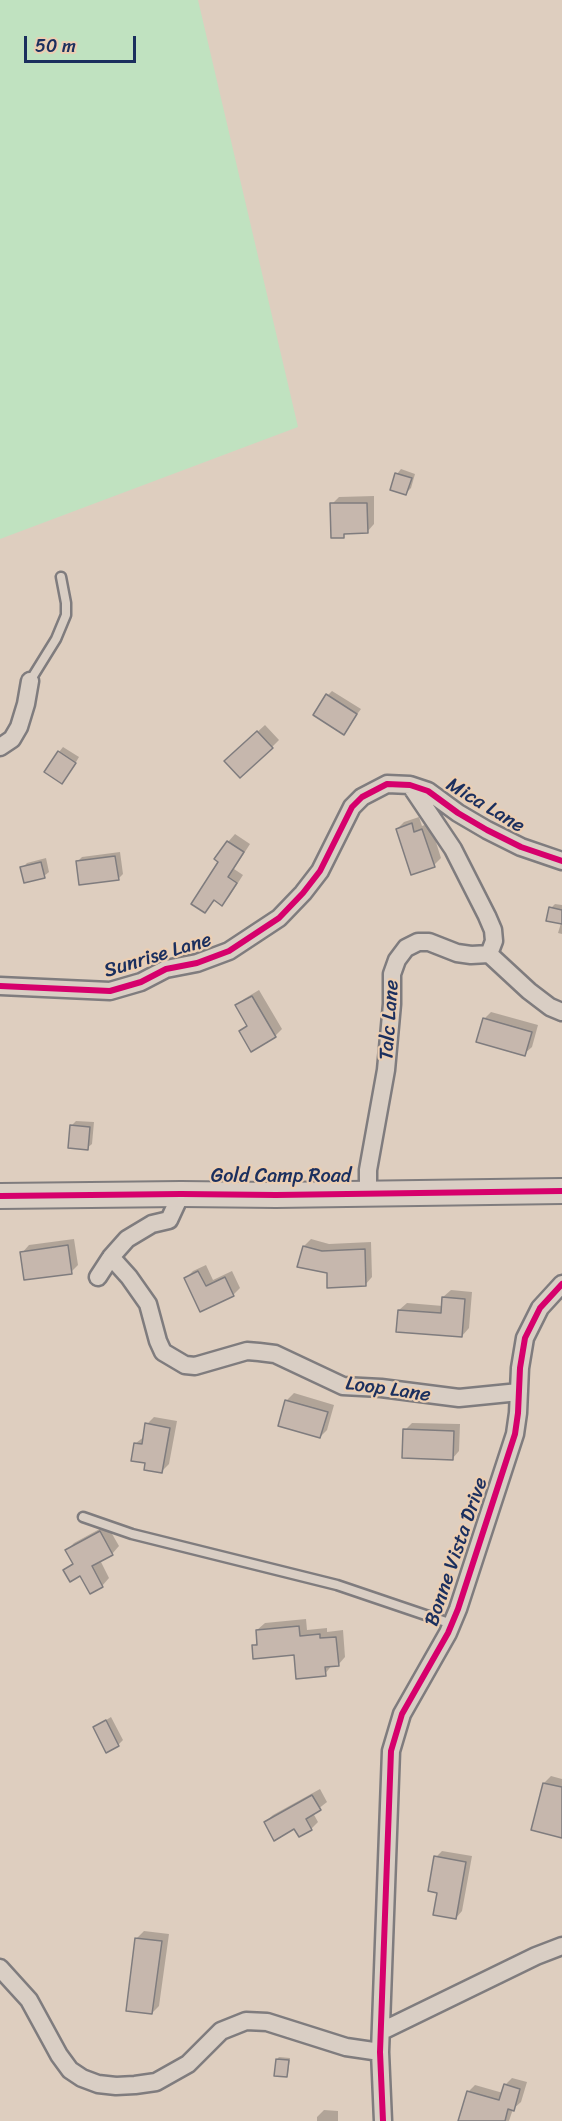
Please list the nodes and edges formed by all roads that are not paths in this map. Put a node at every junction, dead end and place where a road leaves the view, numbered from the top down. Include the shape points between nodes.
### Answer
1 (61, 577) dead end
2 (30, 681) joint
3 (0, 747) edge
4 (410, 785) junction
5 (562, 861) edge
6 (279, 918) joint
7 (489, 954) junction
8 (0, 986) edge
9 (562, 1012) edge
10 (562, 1191) edge
11 (181, 1194) junction
12 (368, 1194) junction
13 (0, 1196) edge
14 (111, 1257) junction
15 (98, 1277) dead end
16 (562, 1284) edge
17 (519, 1392) junction
18 (83, 1517) dead end
19 (452, 1624) junction
20 (562, 1946) edge
21 (0, 1968) edge
22 (382, 2031) junction
23 (380, 2052) junction
24 (383, 2121) edge

1 - 2 lane via 66,615
2 - 3 street via 19,727 12,739
4 - 5 street, Mica Lane via 428,791 487,830
4 - 6 street, Mica Lane via 387,784 352,807 320,871
4 - 7 street via 453,849 488,916 494,941
6 - 8 street, Sunrise Lane via 229,951 166,969 110,991
7 - 9 street via 529,991
7 - 12 street, Talc Lane via 457,953 418,942 406,948 397,960 392,974 387,1060 368,1170
10 - 12 street, Gold Camp Road
11 - 12 street, Gold Camp Road
11 - 13 street, Gold Camp Road
11 - 14 street via 169,1220 139,1231
14 - 15 street
14 - 17 street, Loop Lane via 148,1304 163,1352 185,1365 195,1366 247,1351 275,1354 343,1386 459,1398
16 - 17 street, Bonne Vista Drive via 540,1308 525,1338
17 - 19 street, Bonne Vista Drive via 515,1434
18 - 19 lane via 132,1534 337,1585
19 - 22 street, Bonne Vista Drive via 402,1714 391,1751
20 - 22 street
21 - 23 street via 29,2000 70,2070 98,2084 156,2082 188,2064 221,2031 246,2021 267,2022 346,2047
22 - 23 street, Bonne Vista Drive
23 - 24 street, Bonne Vista Drive

